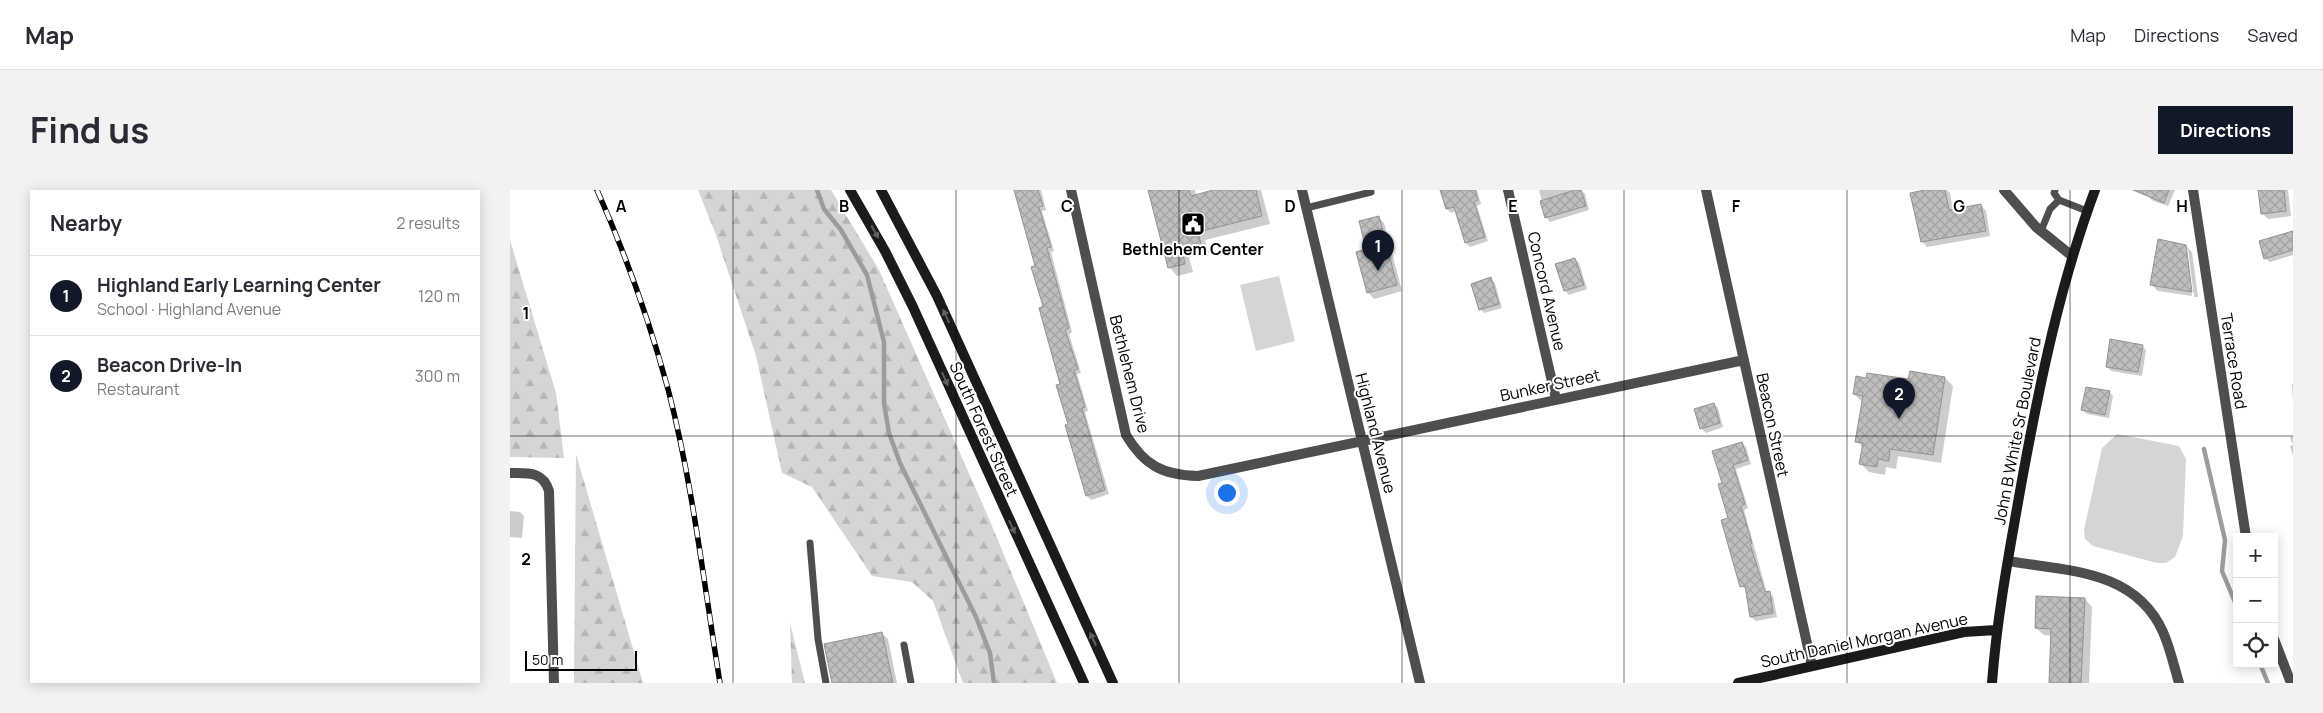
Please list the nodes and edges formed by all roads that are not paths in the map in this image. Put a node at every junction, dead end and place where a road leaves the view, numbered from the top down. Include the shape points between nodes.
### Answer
1 (850, 190) edge
2 (881, 190) edge
3 (1071, 190) edge
4 (1302, 190) edge
5 (1508, 190) edge
6 (1706, 190) edge
7 (2004, 190) edge
8 (2095, 190) edge
9 (2193, 190) edge
10 (2053, 191) edge
11 (1371, 192) dead end
12 (2059, 200) junction
13 (1306, 208) junction
14 (2088, 210) junction
15 (2041, 231) junction
16 (2072, 256) junction
17 (1744, 360) junction
18 (1556, 399) junction
19 (1362, 440) junction
20 (510, 473) edge
21 (2245, 533) edge
22 (810, 543) dead end
23 (2008, 561) junction
24 (1996, 630) junction
25 (904, 645) dead end
26 (2278, 649) edge
27 (1812, 666) junction
28 (554, 683) edge
29 (826, 683) edge
30 (911, 683) edge
31 (1084, 683) edge
32 (1113, 683) edge
33 (1420, 683) edge
34 (1738, 683) edge
35 (1992, 683) edge
36 (2179, 683) edge
37 (2291, 683) edge

1 -> 31 street, South Forest Street via 913,307
32 -> 2 street, South Forest Street via 937,296
3 - 19 street, Bethlehem Drive via 1126,435 1148,462 1163,471 1198,476
4 - 13 street, Highland Avenue
5 - 18 street, Concord Avenue
6 - 17 street, Beacon Street
7 - 15 street
8 - 14 street, John B White Sr Boulevard
9 - 21 street, Terrace Road
10 - 12 lane
11 - 13 lane
12 - 14 lane
12 - 15 lane via 2050,209
13 - 19 street, Highland Avenue
14 - 16 street, John B White Sr Boulevard
15 - 16 street
16 - 23 street, John B White Sr Boulevard via 2044,366
17 - 18 street, Bunker Street
17 - 27 street, Beacon Street
18 - 19 street, Bunker Street
19 - 33 street, Highland Avenue
20 - 28 street via 540,476 549,491
22 - 29 lane via 818,639
23 - 24 street, John B White Sr Boulevard
23 - 36 street via 2104,577 2124,588 2153,613 2164,632
24 - 27 street, South Daniel Morgan Avenue via 1964,632
24 - 35 street, John B White Sr Boulevard
25 - 30 lane
26 - 37 street
27 - 34 street, South Daniel Morgan Avenue

